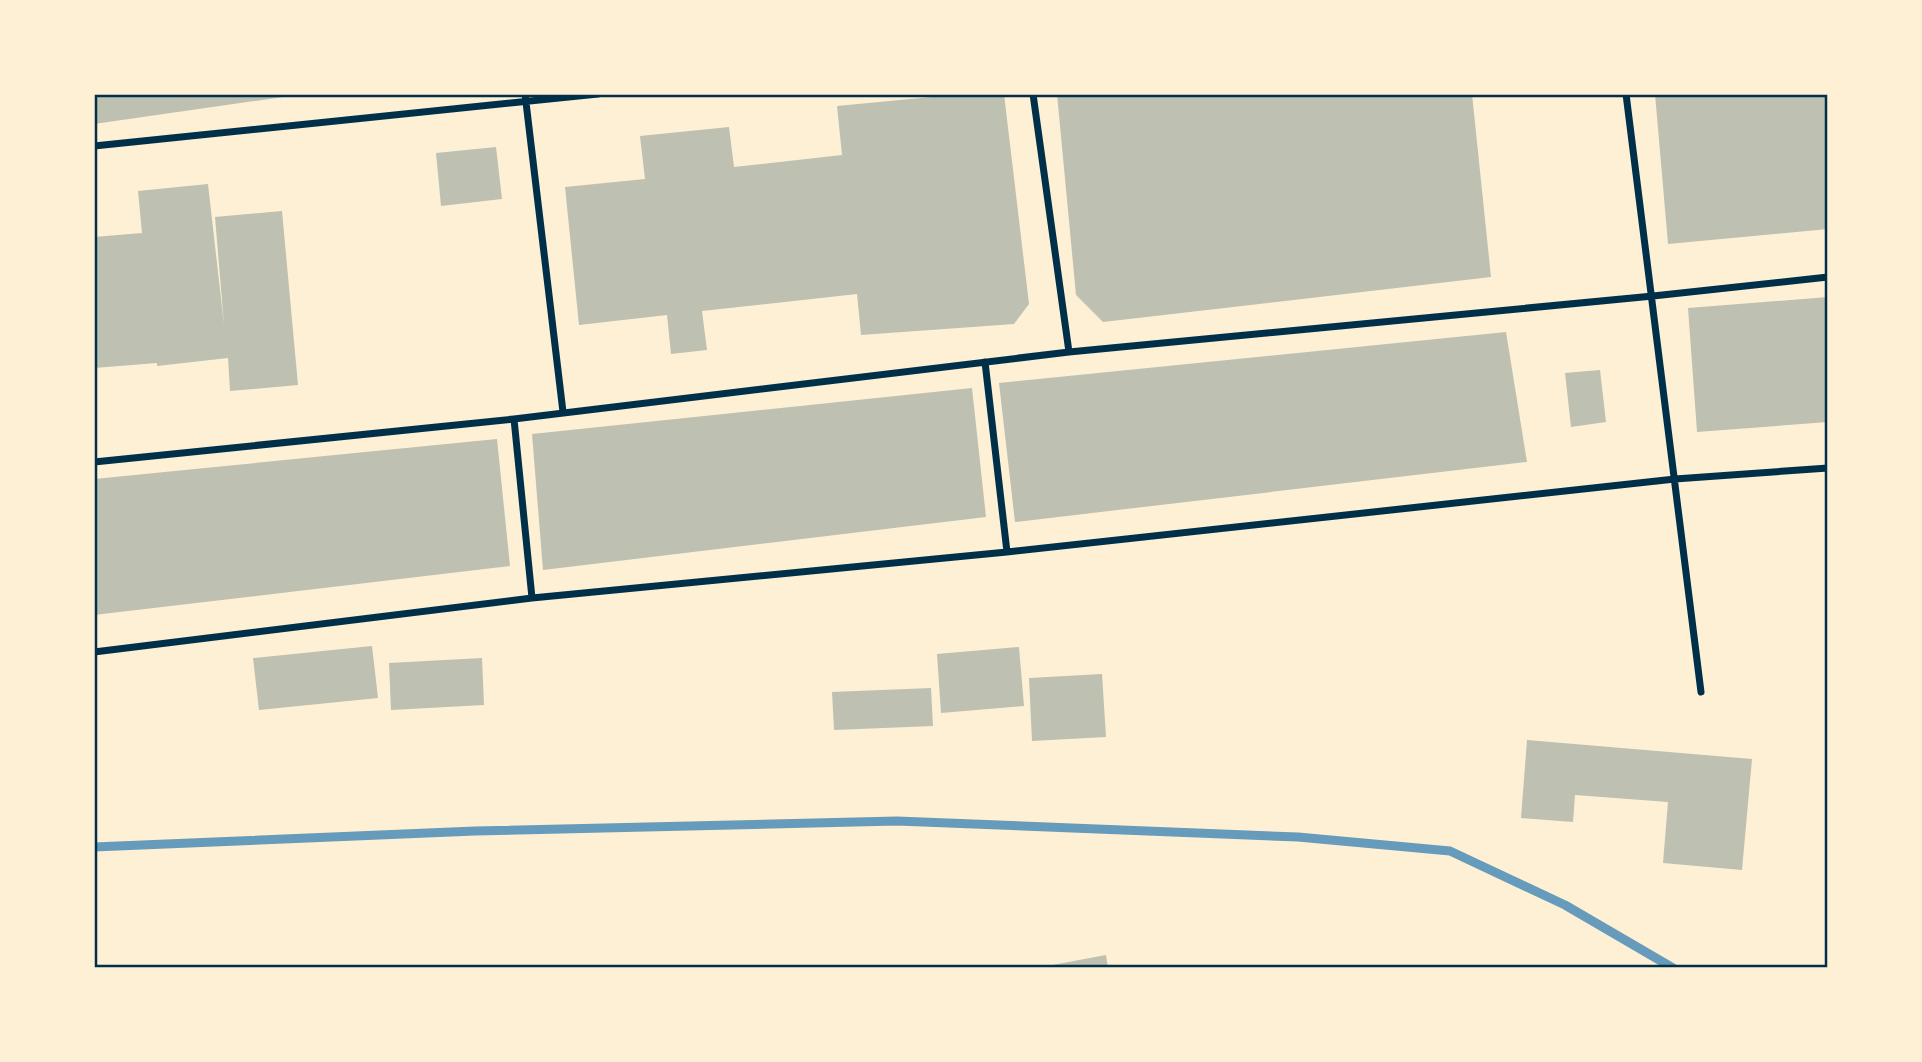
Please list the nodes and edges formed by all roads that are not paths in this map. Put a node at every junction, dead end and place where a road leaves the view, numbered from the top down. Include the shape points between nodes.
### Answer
1 (598, 94) edge
2 (1033, 94) edge
3 (1626, 94) edge
4 (525, 98) edge
5 (94, 146) edge
6 (1828, 277) edge
7 (1653, 296) junction
8 (1069, 352) junction
9 (985, 362) junction
10 (563, 412) junction
11 (514, 419) junction
12 (94, 462) edge
13 (1828, 468) edge
14 (1675, 480) junction
15 (1007, 552) junction
16 (532, 598) junction
17 (94, 652) edge
18 (1701, 692) dead end

1 - 4 street
2 - 8 street
3 - 7 street
4 - 5 street
4 - 10 street
6 - 7 street
7 - 8 street
7 - 14 street
8 - 9 street
9 - 10 street
9 - 15 street
10 - 11 street
11 - 12 street
11 - 16 street
13 - 14 street
14 - 15 street
14 - 18 street
15 - 16 street
16 - 17 street

